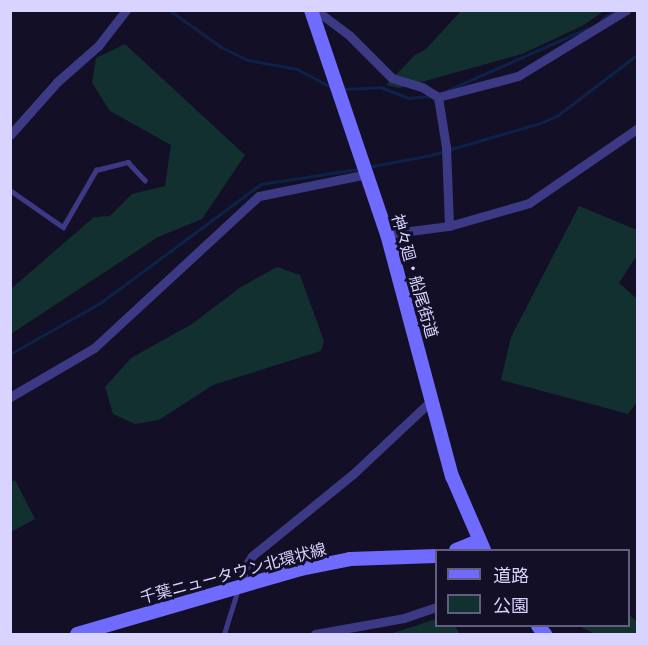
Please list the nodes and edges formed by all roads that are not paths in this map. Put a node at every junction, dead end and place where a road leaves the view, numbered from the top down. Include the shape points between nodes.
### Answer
1 (126, 10) edge
2 (626, 10) edge
3 (311, 11) edge
4 (432, 95) junction
5 (638, 128) edge
6 (10, 135) edge
7 (366, 170) junction
8 (145, 180) dead end
9 (10, 189) edge
10 (449, 226) junction
11 (387, 234) junction
12 (10, 398) edge
13 (433, 399) junction
14 (481, 546) edge
15 (462, 549) edge
16 (435, 556) edge
17 (241, 586) junction
18 (435, 607) edge
19 (77, 634) edge
20 (224, 634) edge
21 (315, 634) edge

1 - 6 street via 98,46 57,82
2 - 4 street via 518,76
3 - 4 street via 350,36 392,78
3 - 7 street, 神々廻・船尾街道
4 - 10 street via 446,147
5 - 10 street via 529,203
7 - 11 street, 神々廻・船尾街道
7 - 12 street via 259,196 94,348
8 - 9 lane via 128,162 96,170 63,227
10 - 11 street
11 - 13 street, 神々廻・船尾街道
13 - 14 street, 神々廻・船尾街道 via 452,476
13 - 17 street via 353,474 252,556 243,570
14 - 15 street
16 - 17 street, 千葉ニュータウン北環状線 via 350,559
17 - 19 street, 千葉ニュータウン北環状線
17 - 20 lane
18 - 21 street via 404,618

